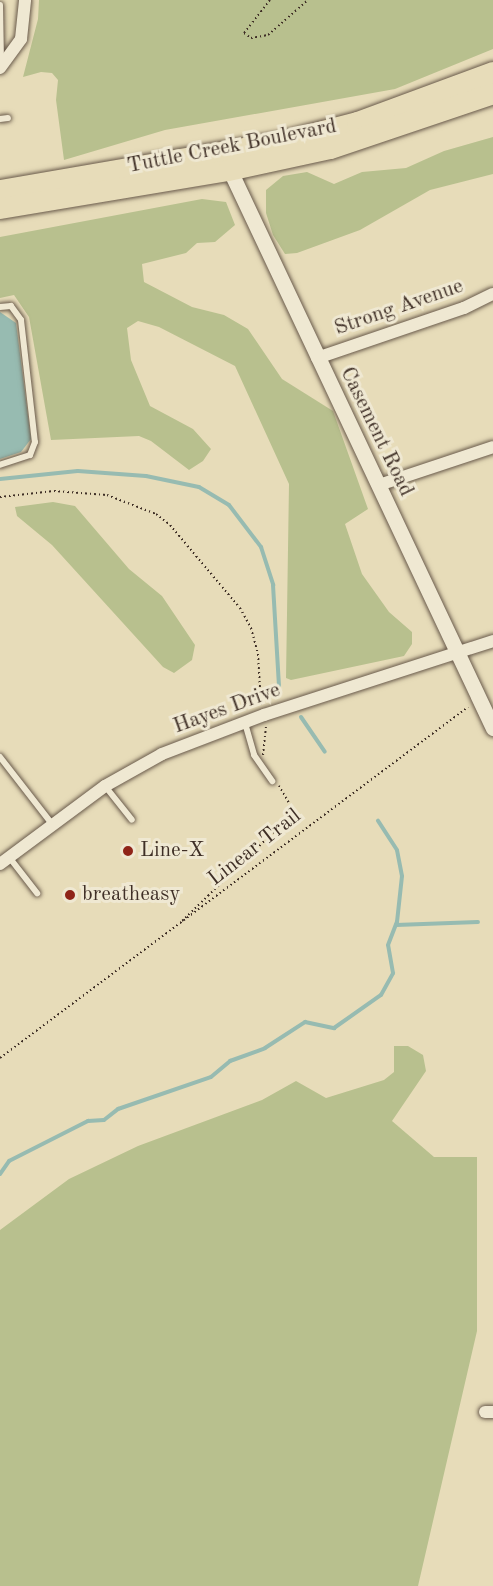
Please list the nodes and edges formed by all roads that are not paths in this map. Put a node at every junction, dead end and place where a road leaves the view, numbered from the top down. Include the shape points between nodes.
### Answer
1 (25, 0) edge
2 (0, 5) edge
3 (1, 68) edge
4 (493, 72) edge
5 (493, 93) edge
6 (8, 118) dead end
7 (0, 119) edge
8 (226, 162) junction
9 (0, 190) edge
10 (0, 208) edge
11 (493, 294) edge
12 (0, 306) edge
13 (317, 358) junction
14 (493, 447) edge
15 (0, 465) edge
16 (379, 485) junction
17 (493, 641) edge
18 (458, 652) junction
19 (245, 722) junction
20 (493, 728) edge
21 (0, 757) edge
22 (272, 781) road end
23 (105, 786) junction
24 (132, 820) dead end
25 (52, 824) junction
26 (4, 861) edge
27 (37, 893) dead end

1 - 3 street via 21,39
2 - 3 lane
4 - 8 highway, Tuttle Creek Boulevard via 357,122
5 - 8 highway, Tuttle Creek Boulevard via 330,148
6 - 7 lane
8 - 9 highway, Tuttle Creek Boulevard
8 - 10 highway, Tuttle Creek Boulevard
8 - 13 street, Casement Road
11 - 13 street, Strong Avenue via 464,308
12 - 15 lane via 10,306 21,320 35,442 30,455
13 - 16 street, Casement Road
14 - 16 street
16 - 18 street, Casement Road
17 - 18 street, Hayes Drive
18 - 19 street, Hayes Drive
18 - 20 street, Casement Road
19 - 22 lane via 260,764
19 - 23 street, Hayes Drive via 162,754
21 - 25 lane
23 - 24 lane
23 - 25 street, Hayes Drive
25 - 26 street, Hayes Drive
26 - 27 lane

